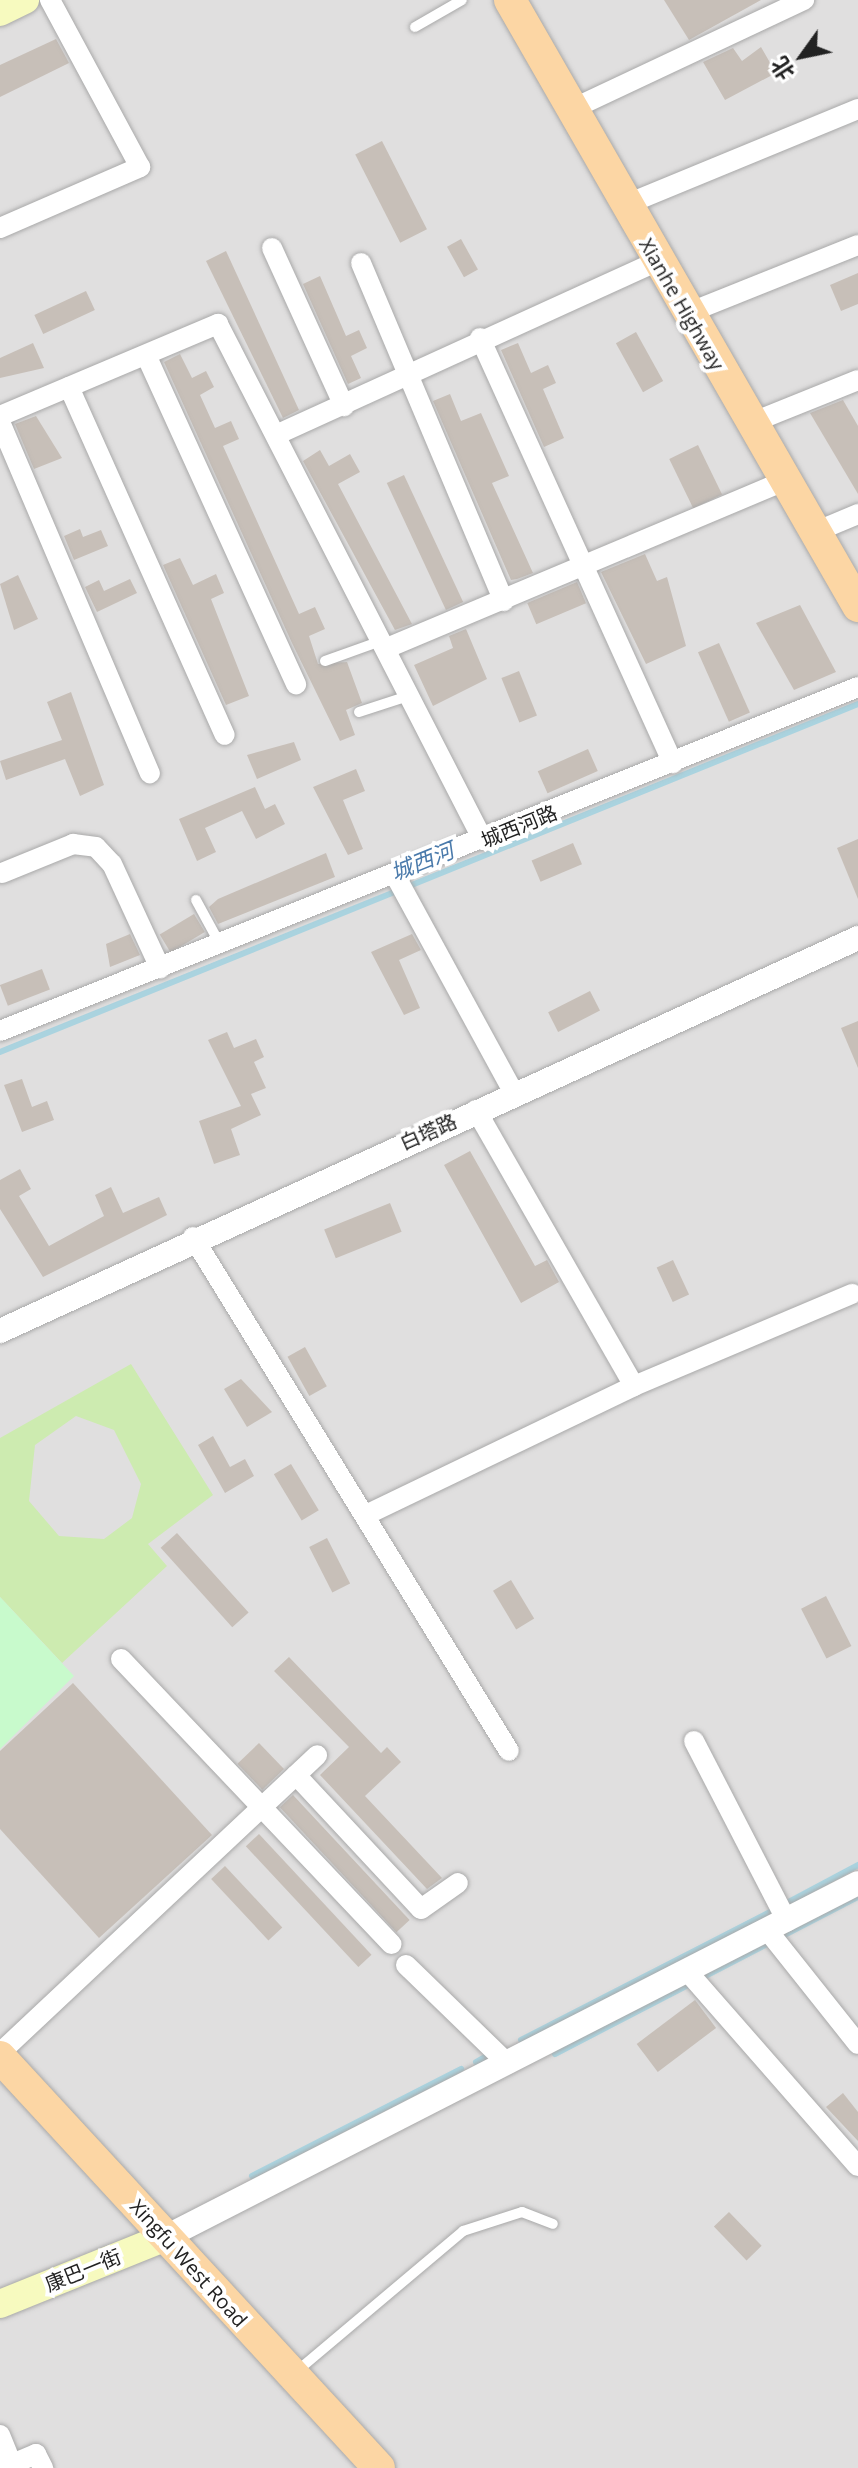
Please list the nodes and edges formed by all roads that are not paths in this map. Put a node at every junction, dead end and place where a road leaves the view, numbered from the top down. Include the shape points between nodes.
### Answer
1 (25, 0) edge
2 (50, 0) edge
3 (462, 0) edge
4 (510, 0) edge
5 (804, 0) edge
6 (0, 12) edge
7 (415, 27) dead end
8 (858, 109) edge
9 (570, 110) junction
10 (625, 205) junction
11 (0, 228) edge
12 (858, 245) edge
13 (272, 248) dead end
14 (657, 261) junction
15 (361, 263) dead end
16 (688, 313) junction
17 (480, 338) junction
18 (146, 355) junction
19 (408, 378) junction
20 (858, 380) edge
21 (69, 387) junction
22 (344, 406) junction
23 (0, 419) edge
24 (751, 423) junction
25 (276, 435) junction
26 (785, 481) junction
27 (858, 514) edge
28 (815, 532) junction
29 (585, 568) junction
30 (504, 601) junction
31 (858, 606) edge
32 (385, 644) junction
33 (325, 661) dead end
34 (296, 684) dead end
35 (858, 687) edge
36 (411, 695) junction
37 (359, 712) dead end
38 (225, 735) dead end
39 (673, 763) junction
40 (150, 773) dead end
41 (483, 840) junction
42 (2, 873) dead end
43 (401, 886) junction
44 (196, 900) dead end
45 (858, 938) edge
46 (220, 944) junction
47 (160, 968) junction
48 (0, 1031) edge
49 (514, 1093) junction
50 (476, 1110) junction
51 (193, 1237) junction
52 (852, 1294) dead end
53 (0, 1331) edge
54 (634, 1386) junction
55 (366, 1515) junction
56 (121, 1659) dead end
57 (694, 1741) dead end
58 (509, 1751) dead end
59 (317, 1755) dead end
60 (296, 1775) junction
61 (262, 1807) junction
62 (458, 1883) dead end
63 (858, 1883) edge
64 (775, 1934) junction
65 (391, 1944) dead end
66 (406, 1965) dead end
67 (694, 1979) junction
68 (858, 2044) edge
69 (0, 2055) edge
70 (508, 2064) junction
71 (858, 2166) edge
72 (553, 2224) dead end
73 (166, 2237) junction
74 (0, 2304) edge
75 (292, 2376) junction
76 (0, 2435) edge
77 (8, 2466) edge
78 (43, 2468) edge
79 (379, 2468) edge

1 - 6 main road
2 - 11 street via 140,167
3 - 7 lane
4 - 9 main road, Xianhe Highway
5 - 9 street
8 - 10 street
9 - 10 main road, Xianhe Highway
10 - 14 main road, Xianhe Highway
12 - 16 street
13 - 22 street
14 - 16 main road, Xianhe Highway
14 - 17 street
15 - 19 street
16 - 24 main road, Xianhe Highway
17 - 19 street
17 - 29 street
18 - 21 street
18 - 25 street via 218,324
18 - 34 street
19 - 22 street
19 - 30 street
20 - 24 street
21 - 23 street
21 - 38 street
22 - 25 street
23 - 40 street
24 - 26 main road, Xianhe Highway
25 - 32 street
26 - 28 main road, Xianhe Highway
26 - 29 street
27 - 28 street
28 - 31 main road, Xianhe Highway
29 - 30 street
29 - 39 street
30 - 32 street
32 - 33 lane
32 - 36 street
35 - 39 street, 城西河路
36 - 37 lane
36 - 41 street
39 - 41 street, 城西河路
41 - 43 street, 城西河路
42 - 47 street via 73,844 96,847 112,864
43 - 46 street, 城西河路
43 - 49 street
44 - 46 lane
45 - 49 street, 白塔路
46 - 47 street, 城西河路
47 - 48 street, 城西河路
49 - 50 street, 白塔路
50 - 51 street, 白塔路
50 - 54 street
51 - 53 street, 白塔路
51 - 55 street
52 - 54 street
54 - 55 street
55 - 58 street
56 - 61 street
57 - 64 street
59 - 60 street
60 - 61 street
60 - 62 street via 421,1909
61 - 65 street
61 - 69 street
63 - 64 street
64 - 67 street
64 - 68 street
66 - 70 street
67 - 70 street
67 - 71 street
69 - 73 main road, Xingfu West Road
70 - 73 street
72 - 75 lane via 522,2212 463,2231
73 - 74 main road, 康巴一街
73 - 75 main road, Xingfu West Road
75 - 79 main road, Xingfu West Road
76 - 77 street
77 - 78 street via 36,2454

